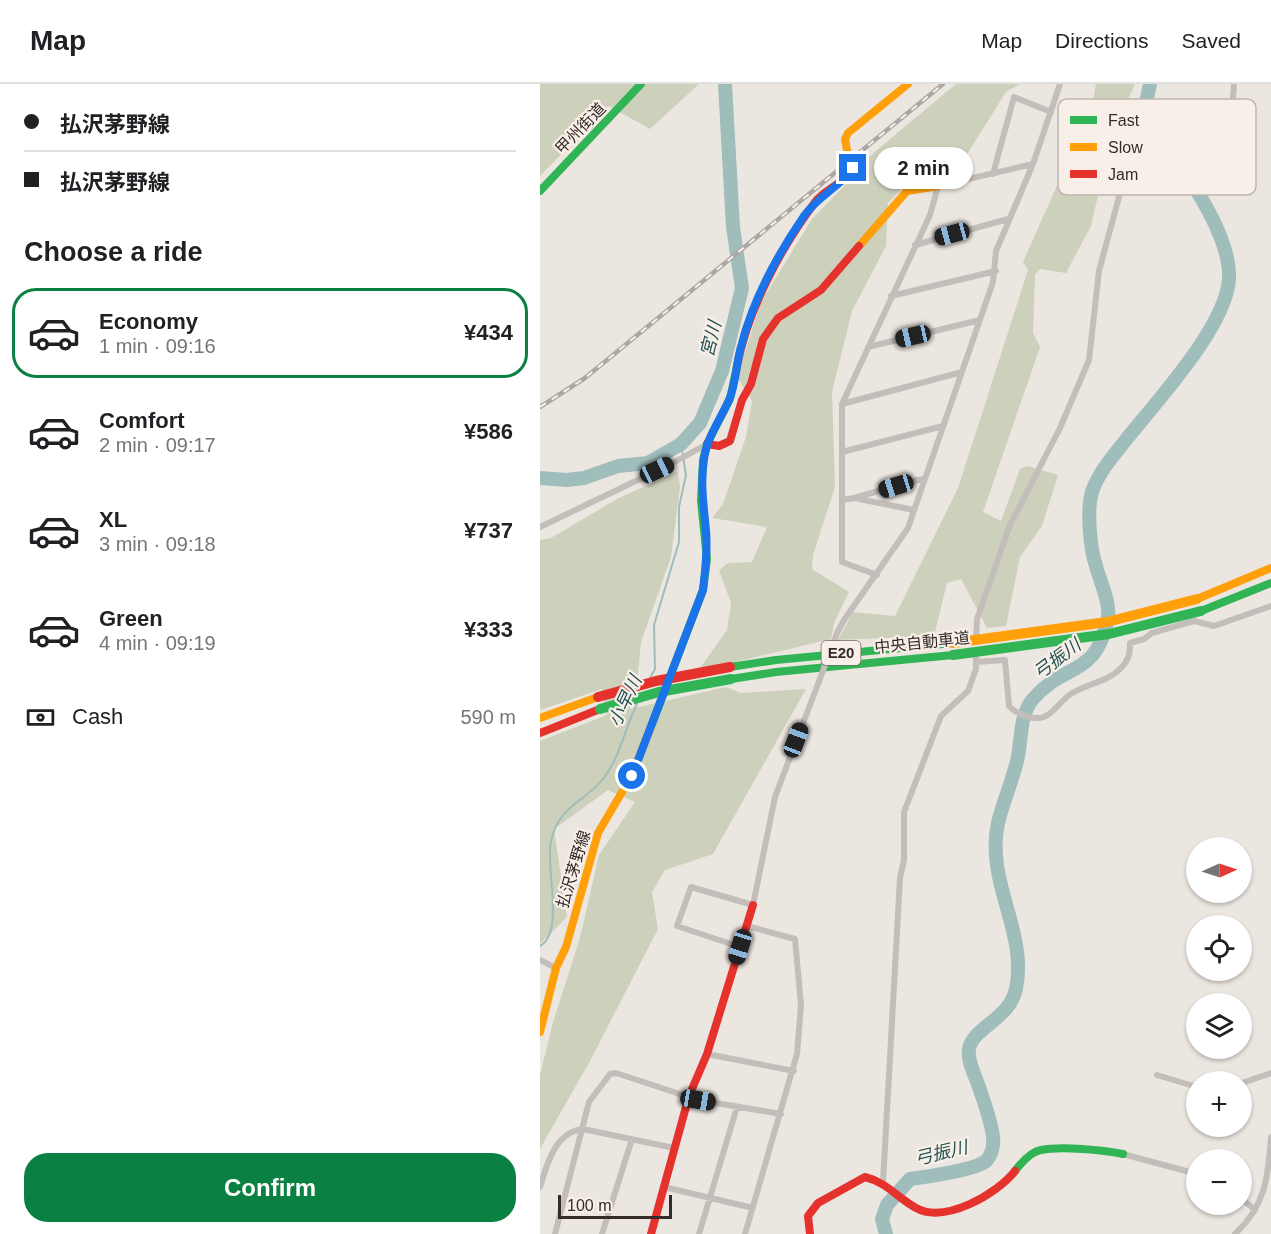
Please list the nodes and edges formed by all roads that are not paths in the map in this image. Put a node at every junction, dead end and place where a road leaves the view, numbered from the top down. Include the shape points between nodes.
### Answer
1 (641, 84) edge
2 (908, 84) edge
3 (1060, 84) edge
4 (1234, 84) edge
5 (1233, 99) edge
6 (1051, 112) junction
7 (847, 150) dead end
8 (853, 162) dead end
9 (1033, 164) junction
10 (993, 174) junction
11 (938, 186) junction
12 (540, 191) edge
13 (1119, 195) edge
14 (1008, 219) junction
15 (915, 245) junction
16 (996, 271) junction
17 (891, 296) junction
18 (980, 320) junction
19 (868, 346) junction
20 (962, 372) junction
21 (842, 404) junction
22 (943, 426) junction
23 (707, 444) junction
24 (842, 452) junction
25 (926, 479) junction
26 (854, 498) junction
27 (842, 500) junction
28 (914, 510) junction
29 (540, 527) edge
30 (1271, 568) edge
31 (878, 574) junction
32 (1271, 583) edge
33 (1271, 606) edge
34 (953, 649) junction
35 (976, 662) junction
36 (540, 718) edge
37 (540, 733) edge
38 (753, 905) junction
39 (747, 926) junction
40 (740, 947) junction
41 (540, 960) edge
42 (556, 968) junction
43 (540, 1032) edge
44 (706, 1054) junction
45 (794, 1071) junction
46 (1271, 1073) edge
47 (1157, 1075) dead end
48 (1252, 1080) edge
49 (1186, 1084) edge
50 (689, 1096) junction
51 (737, 1107) junction
52 (781, 1114) junction
53 (583, 1129) junction
54 (1271, 1137) edge
55 (632, 1139) junction
56 (674, 1148) junction
57 (1123, 1154) joint
58 (1186, 1171) edge
59 (883, 1182) junction
60 (540, 1187) edge
61 (664, 1187) junction
62 (710, 1197) junction
63 (1252, 1207) edge
64 (753, 1208) junction
65 (1255, 1210) junction
66 (1238, 1233) edge
67 (555, 1234) edge
68 (602, 1234) edge
69 (651, 1234) edge
70 (699, 1234) edge
71 (745, 1234) edge
72 (810, 1234) edge

1 - 12 main road, 甲州街道
2 - 7 main road via 848,133
3 - 6 street
4 - 5 street
6 - 9 street
6 - 10 street via 1014,97
8 - 23 main road, 払沢茅野線 via 849,174 818,198 805,215 776,264 741,345 729,399
9 - 10 street
9 - 14 street
10 - 11 street
11 - 15 street via 930,215
11 - 23 main road via 908,191 822,290 777,318 763,339 730,441 715,446
13 - 35 street via 1099,271 1089,360 1060,428 1010,525 977,619
14 - 15 street
14 - 16 street via 996,251
15 - 17 street
16 - 17 street
16 - 18 street
17 - 19 street
18 - 19 street
18 - 20 street
19 - 21 street
20 - 21 street
20 - 22 street
21 - 24 street
22 - 24 street
22 - 25 street
23 - 29 street
23 - 42 main road, 払沢茅野線 via 701,501 707,559 703,590 632,776 598,833 566,947
24 - 27 street
25 - 26 street
25 - 28 street
26 - 27 street
26 - 28 street
27 - 31 street via 842,562
28 - 31 street via 908,528
30 - 34 main road, 中央自動車道 / E20, bridge via 1197,599 1124,619
31 - 38 street, bridge via 837,633 775,796
32 - 34 main road, 中央自動車道 / E20, bridge via 1201,611 1137,629 1083,640
33 - 35 street via 1214,626 1194,621 1130,643 1130,658 1121,669 1069,695 1046,716 1038,718 1014,712 1009,706 1005,660
34 - 36 main road, 中央自動車道 / E20, bridge via 776,660 730,667 667,678
34 - 37 main road, 中央自動車道 / E20, bridge via 659,692 600,709
35 - 59 street via 968,691 941,716 904,812
38 - 39 main road
38 - 40 street via 691,886 677,926
39 - 40 main road
39 - 45 street via 795,939 801,1005
40 - 44 main road
41 - 42 street
42 - 43 main road, 払沢茅野線
44 - 45 street
44 - 50 main road
45 - 52 street
46 - 48 street
47 - 49 street
50 - 51 street
50 - 53 street via 610,1074 591,1097
50 - 56 main road
51 - 52 street
51 - 62 street
52 - 64 street
53 - 55 street
53 - 60 street via 562,1138 552,1152
53 - 67 street
54 - 65 street via 1268,1181
55 - 56 street
55 - 68 street
56 - 61 main road
57 - 58 street
57 - 59 main road via 1104,1150 1041,1150 1032,1153 1000,1186 940,1214 920,1210
59 - 72 main road via 865,1177 818,1203 808,1216
61 - 62 street
61 - 69 main road
62 - 64 street
62 - 70 street
63 - 65 street
64 - 71 street
65 - 66 street

